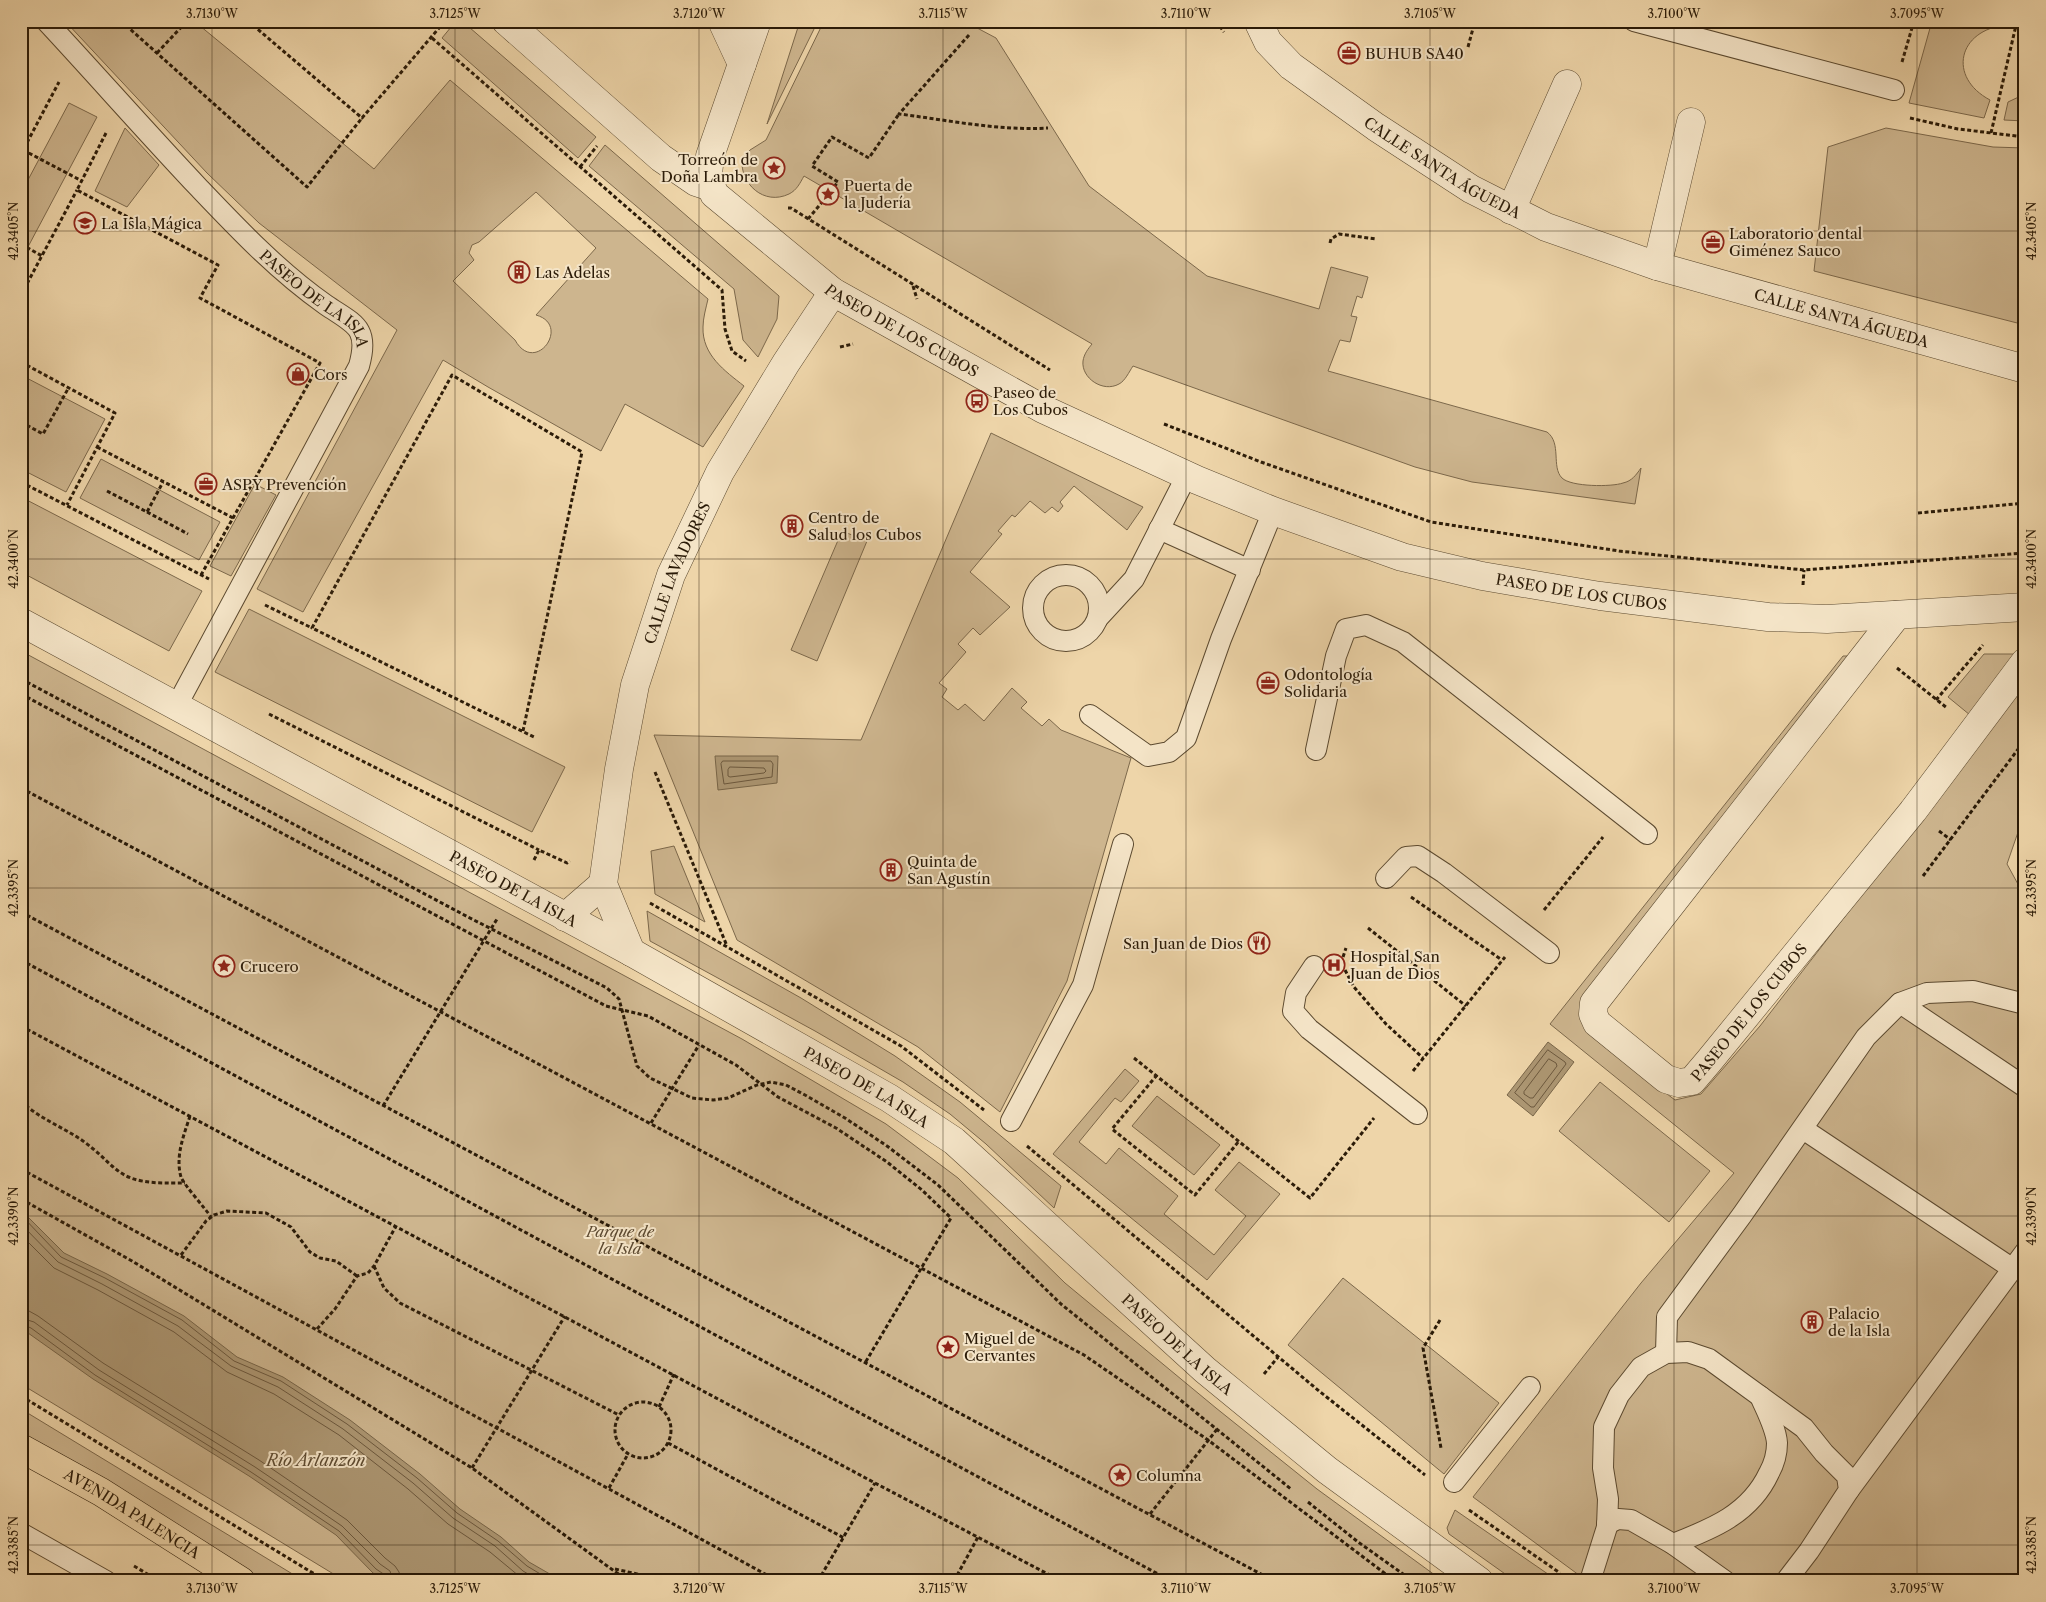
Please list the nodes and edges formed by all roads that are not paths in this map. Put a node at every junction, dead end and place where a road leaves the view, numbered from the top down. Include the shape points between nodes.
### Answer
1 (46, 21) edge
2 (506, 21) edge
3 (722, 21) edge
4 (757, 21) edge
5 (1258, 21) edge
6 (1634, 21) edge
7 (742, 64) junction
8 (1567, 84) dead end
9 (1894, 90) road end
10 (1691, 122) dead end
11 (711, 187) junction
12 (1511, 210) junction
13 (1657, 266) junction
14 (833, 292) junction
15 (2025, 369) edge
16 (1187, 475) junction
17 (1274, 511) junction
18 (1159, 529) junction
19 (1250, 570) junction
20 (2025, 608) edge
21 (1897, 615) junction
22 (1098, 618) dead end
23 (21, 622) edge
24 (2025, 662) edge
25 (176, 707) junction
26 (1090, 715) dead end
27 (1316, 750) dead end
28 (1647, 834) dead end
29 (1123, 844) dead end
30 (1386, 878) dead end
31 (603, 884) junction
32 (565, 916) junction
33 (631, 952) junction
34 (1549, 953) dead end
35 (1314, 966) dead end
36 (1900, 1003) junction
37 (2025, 1006) edge
38 (2025, 1087) edge
39 (1417, 1114) dead end
40 (1011, 1121) dead end
41 (1803, 1129) junction
42 (2025, 1252) edge
43 (2013, 1269) junction
44 (1666, 1353) junction
45 (1530, 1387) dead end
46 (1760, 1396) junction
47 (21, 1448) edge
48 (1454, 1482) road end
49 (1849, 1490) junction
50 (1607, 1524) junction
51 (21, 1533) edge
52 (1673, 1544) junction
53 (106, 1581) edge
54 (241, 1581) edge
55 (1479, 1581) edge
56 (1590, 1581) edge
57 (1725, 1581) edge
58 (1786, 1581) edge

1 - 25 lane, PASEO DE LA ISLA via 256,248 357,327 363,338 359,366
2 - 11 street via 661,158 696,182
3 - 7 street
4 - 7 street
5 - 12 street, CALLE SANTA ÁGUEDA via 1268,42 1291,66 1463,184
6 - 9 lane
7 - 11 street via 710,156 708,174
8 - 12 street
10 - 13 street
11 - 14 street, PASEO DE LOS CUBOS via 714,194
12 - 13 street, CALLE SANTA ÁGUEDA via 1546,227
13 - 15 street, CALLE SANTA ÁGUEDA
14 - 16 street, PASEO DE LOS CUBOS via 1043,409
14 - 31 street, CALLE LAVADORES via 720,472 671,575 634,685
16 - 17 street, PASEO DE LOS CUBOS
16 - 18 lane
17 - 19 lane
17 - 21 street, PASEO DE LOS CUBOS via 1402,557 1482,576 1768,617 1827,619
18 - 19 lane
18 - 22 lane via 1134,579
19 - 26 lane via 1221,639 1186,738 1169,752 1148,756
20 - 21 street, PASEO DE LOS CUBOS
21 - 24 street, PASEO DE LOS CUBOS via 1594,1003 1593,1014 1597,1023 1666,1079 1680,1083 1692,1081 1907,819
23 - 25 street, PASEO DE LA ISLA
25 - 32 street, PASEO DE LA ISLA
27 - 28 lane via 1336,656 1346,629 1366,625 1403,642
29 - 40 lane via 1083,985
30 - 34 lane via 1406,857 1418,856
31 - 32 street
31 - 33 street
32 - 33 street, PASEO DE LA ISLA
33 - 55 street, PASEO DE LA ISLA via 889,1098 954,1140 1205,1370 1327,1470
35 - 39 lane via 1296,993 1294,1011 1308,1030
36 - 37 lane via 1927,993 1973,991
36 - 38 lane
36 - 41 lane via 1866,1037
41 - 43 lane
41 - 44 lane via 1667,1317
42 - 43 lane
43 - 49 lane
44 - 46 lane via 1688,1352 1709,1359
44 - 50 lane via 1641,1367 1618,1395 1604,1427
45 - 48 lane
46 - 49 lane via 1804,1428 1847,1476
46 - 52 lane via 1777,1443 1774,1462 1763,1486 1736,1515
47 - 54 highway, AVENIDA PALENCIA via 101,1492
49 - 58 lane
50 - 52 lane via 1618,1519 1631,1520
50 - 56 lane
51 - 53 lane
52 - 57 lane

